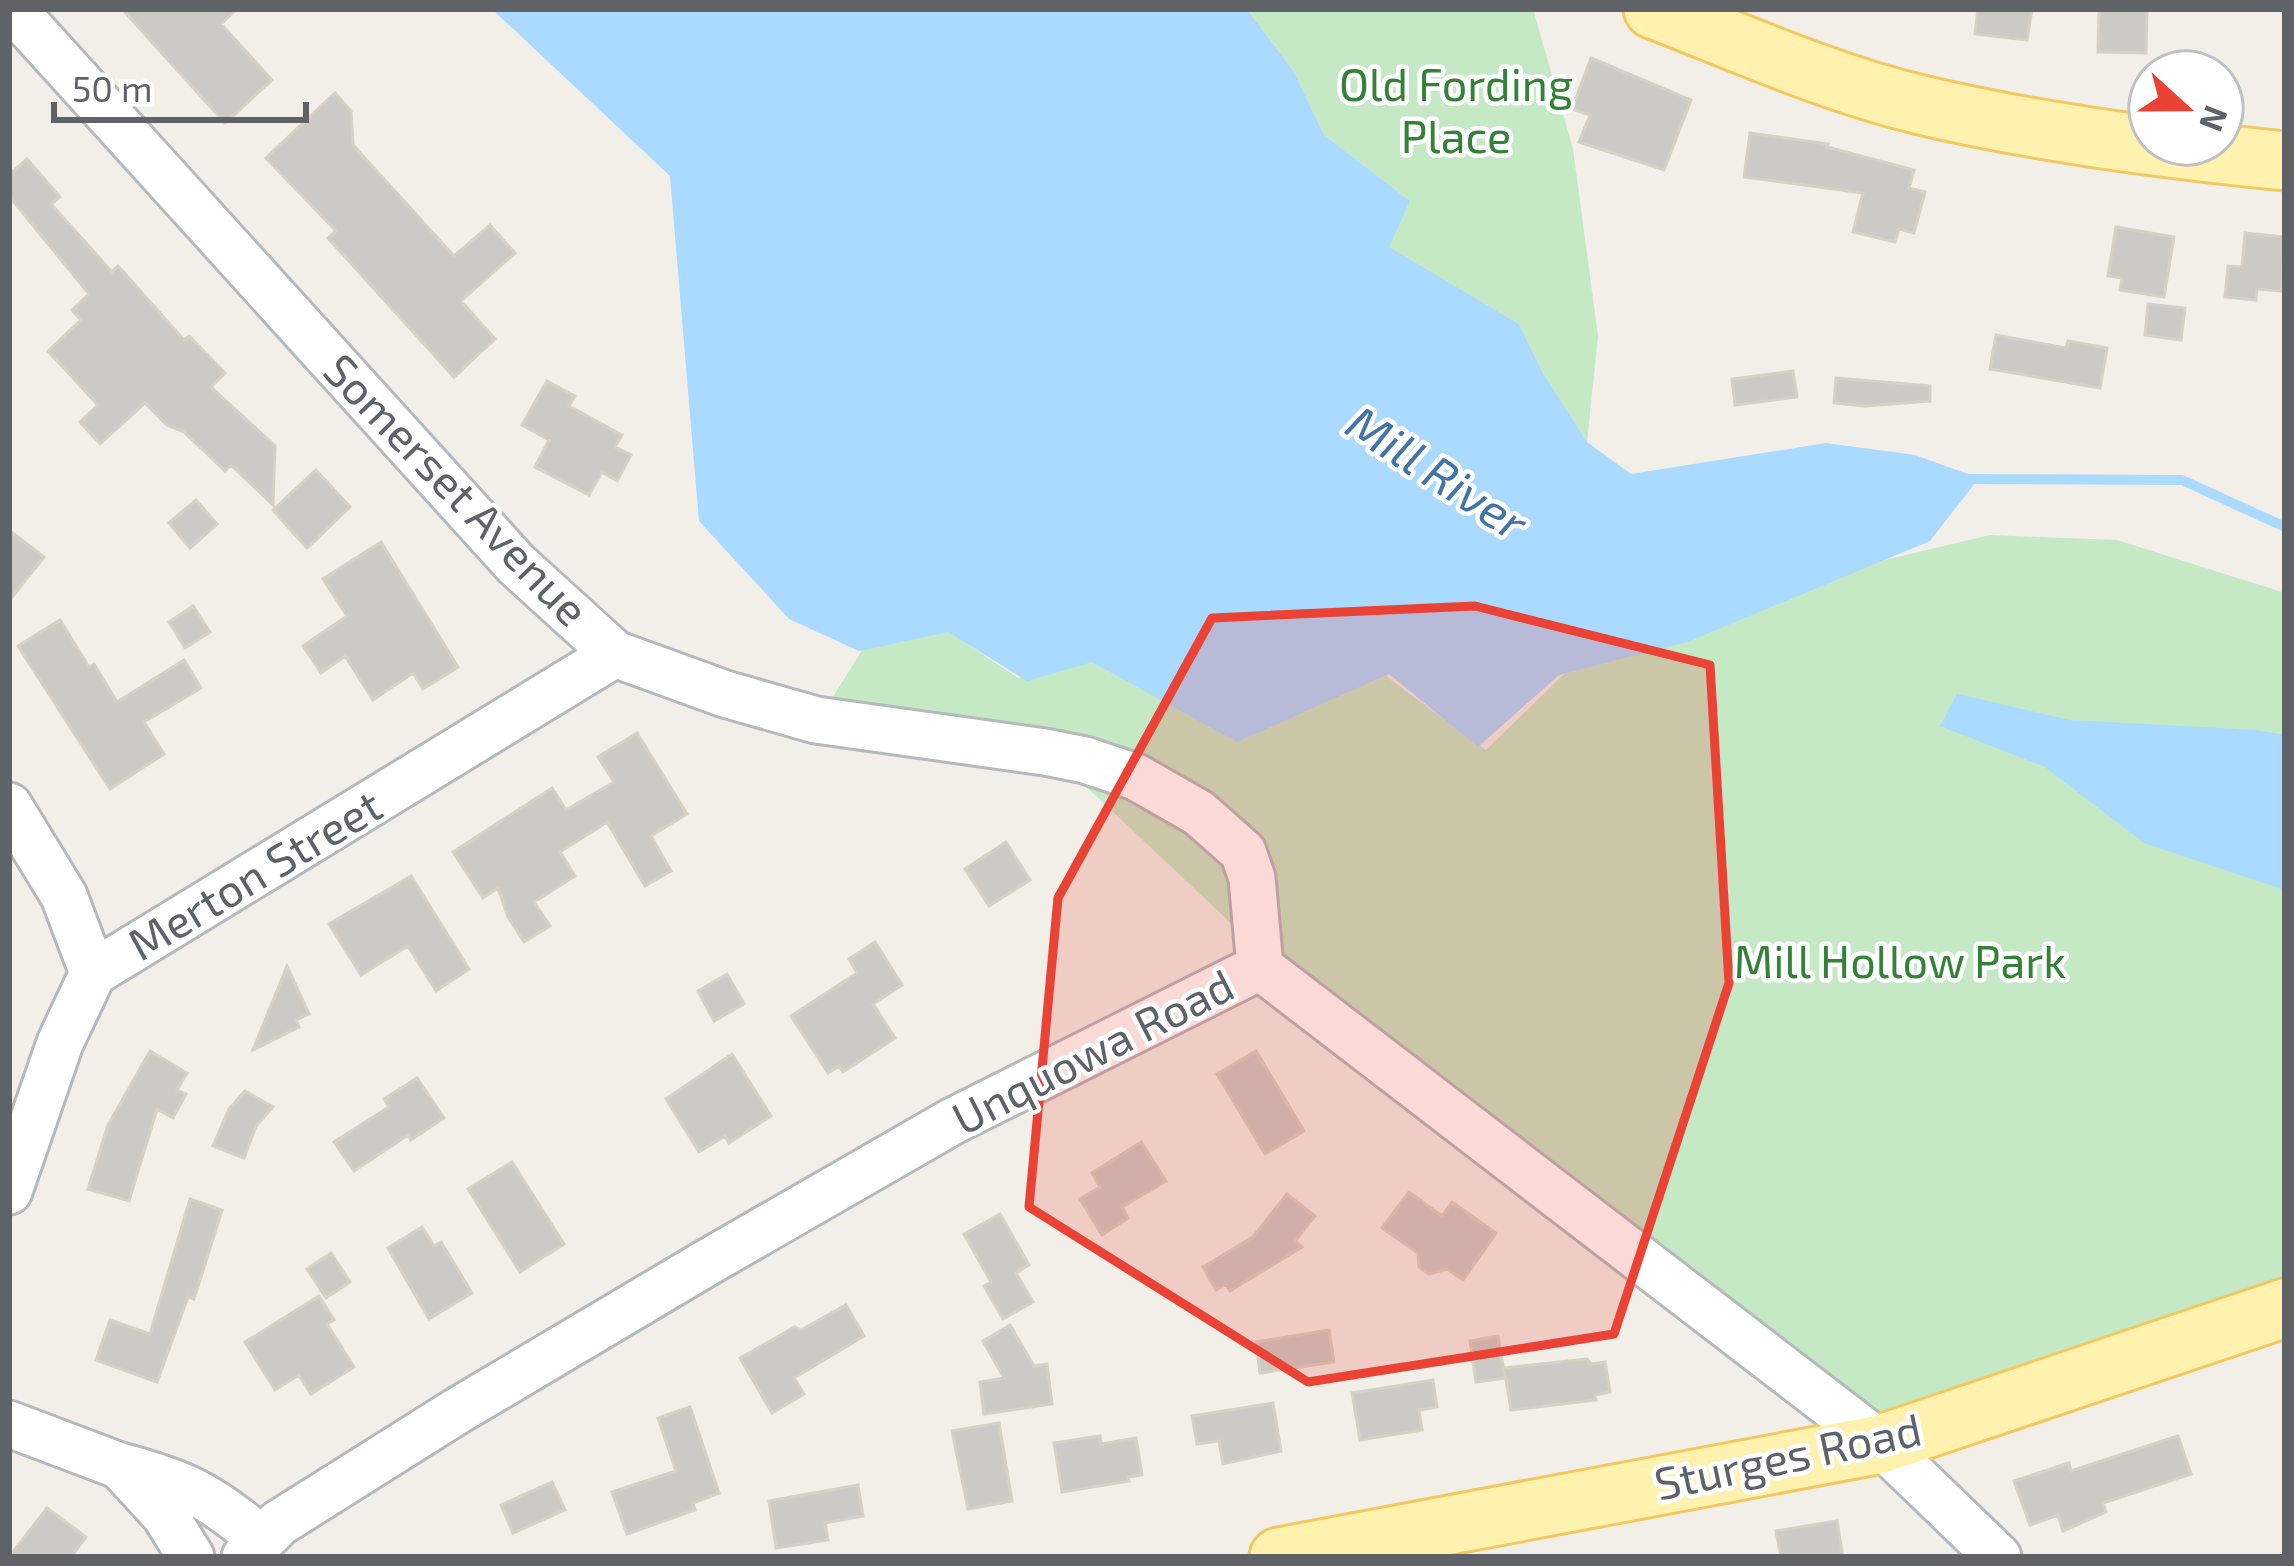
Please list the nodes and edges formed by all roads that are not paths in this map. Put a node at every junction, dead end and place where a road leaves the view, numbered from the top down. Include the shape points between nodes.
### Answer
1 (13, 9) edge
2 (1653, 9) edge
3 (2285, 161) edge
4 (615, 654) junction
5 (9, 806) edge
6 (1260, 968) junction
7 (93, 973) junction
8 (9, 1192) edge
9 (2285, 1308) edge
10 (9, 1424) edge
11 (1881, 1444) junction
12 (120, 1466) junction
13 (253, 1549) edge
14 (191, 1557) edge
15 (1279, 1557) edge
16 (1998, 1557) edge

1 - 4 street, Somerset Avenue via 516,565
2 - 3 main road via 1919,105 2101,139
4 - 6 street, Somerset Avenue via 816,720 1045,752 1136,777 1199,813 1243,852
4 - 7 street, Merton Street
5 - 7 street via 64,896
6 - 11 street, Unquowa Road
6 - 13 street, Unquowa Road via 953,1121 708,1262 279,1523
7 - 8 street, Merton Street
9 - 11 main road, Sturges Road
10 - 12 street
11 - 15 main road, Sturges Road
11 - 16 street, Unquowa Road
12 - 13 street via 210,1499
12 - 14 street

